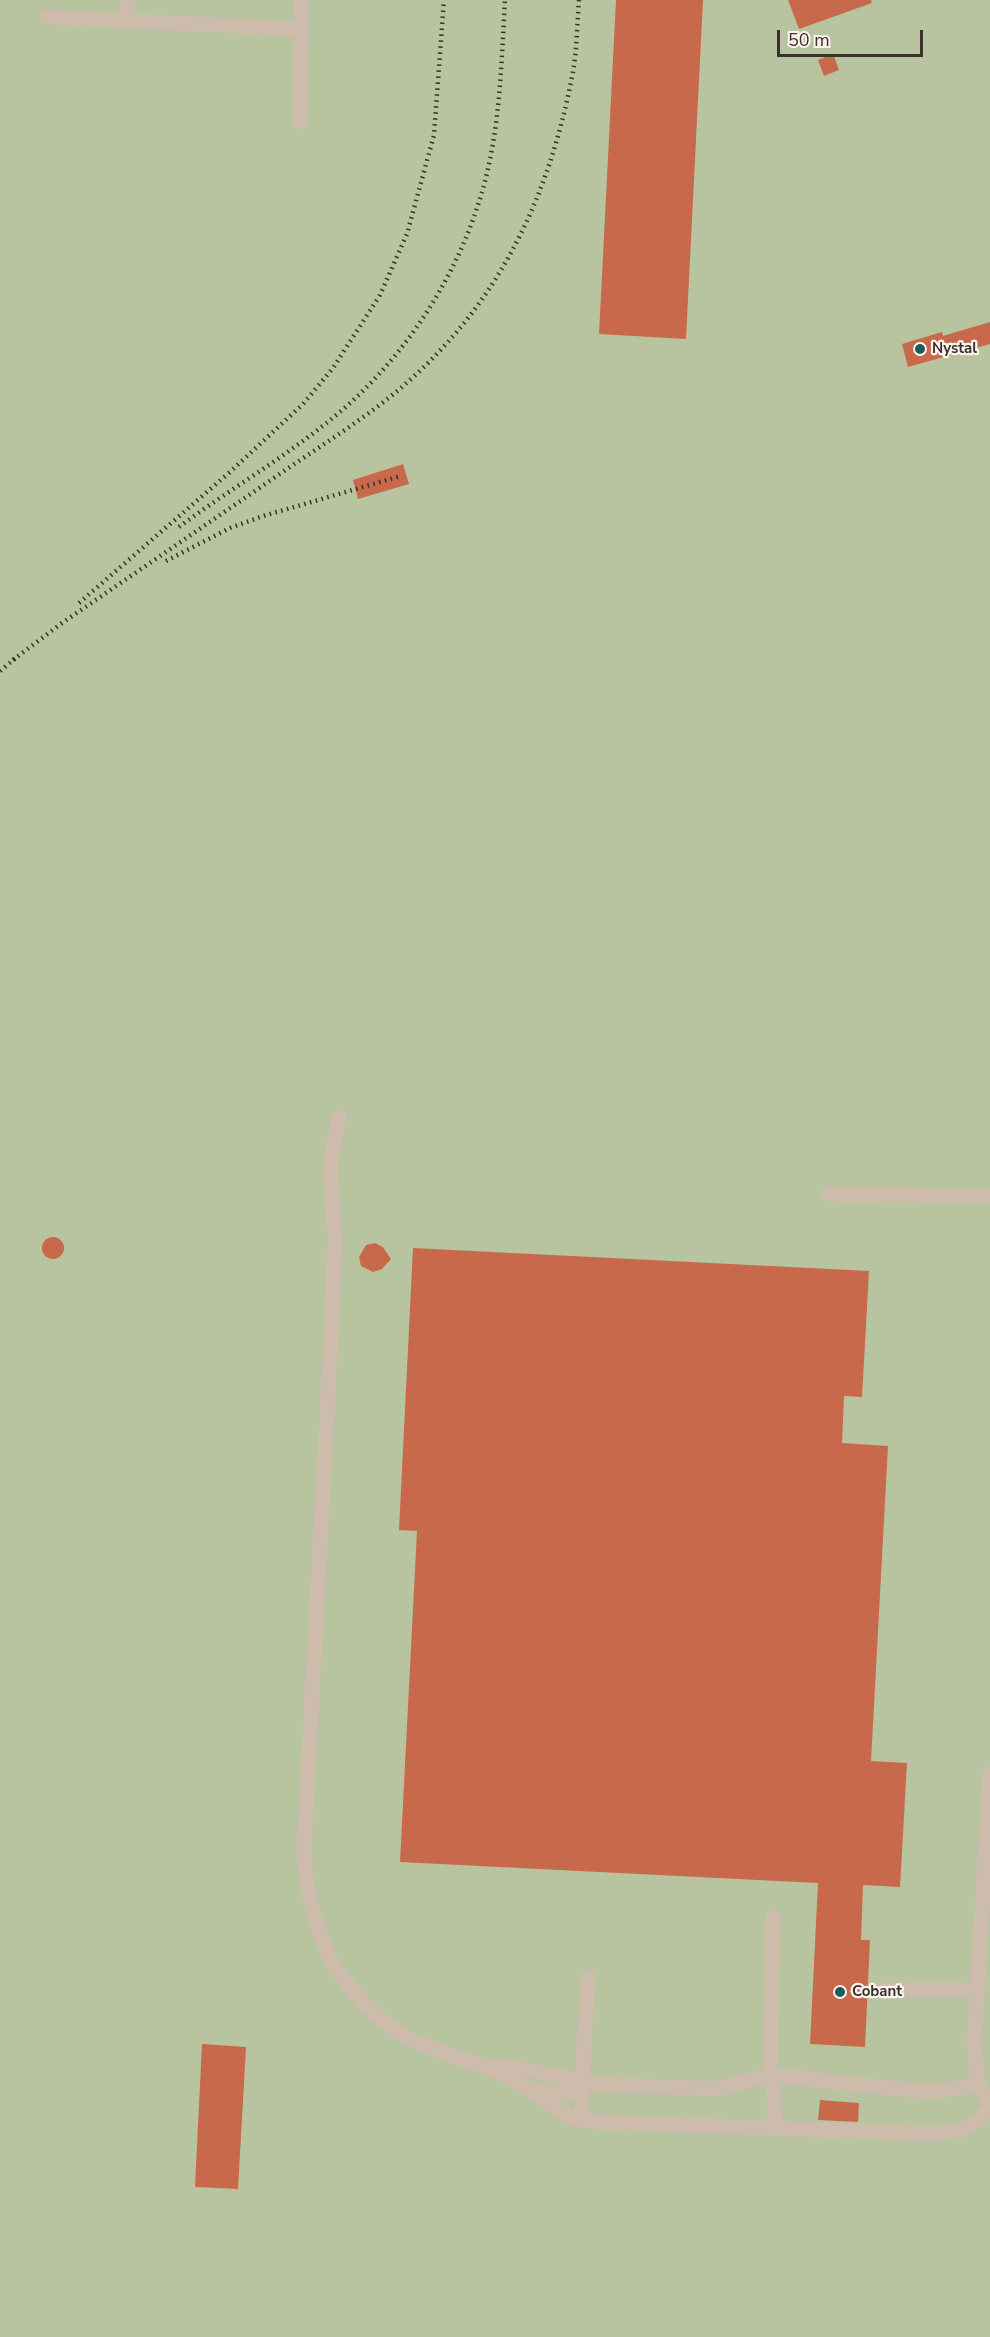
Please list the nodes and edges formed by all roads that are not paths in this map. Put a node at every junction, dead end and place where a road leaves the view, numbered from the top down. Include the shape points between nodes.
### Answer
1 (128, 0) edge
2 (301, 0) edge
3 (46, 17) dead end
4 (126, 20) junction
5 (301, 29) junction
6 (300, 122) dead end
7 (339, 1117) dead end
8 (828, 1194) dead end
9 (990, 1196) edge
10 (990, 1773) edge
11 (773, 1917) dead end
12 (588, 1978) dead end
13 (882, 1989) dead end
14 (978, 1990) junction
15 (488, 2067) junction
16 (770, 2075) junction
17 (978, 2085) junction
18 (582, 2087) junction
19 (531, 2090) junction
20 (990, 2107) edge
21 (580, 2119) junction
22 (775, 2128) junction

1 - 4 lane
2 - 5 lane
3 - 4 lane
4 - 5 lane
5 - 6 lane
7 - 15 lane via 330,1166 334,1241 304,1828 306,1882 319,1932 333,1965 365,2006 406,2037
8 - 9 lane
10 - 14 lane
11 - 16 lane
12 - 18 lane
13 - 14 lane
14 - 17 lane via 974,2043
15 - 18 lane via 513,2067
15 - 19 lane
16 - 17 lane via 928,2092
16 - 18 lane via 716,2089 594,2084
16 - 22 lane
17 - 20 lane
18 - 19 lane via 549,2093
18 - 21 lane
19 - 21 lane via 571,2118
20 - 22 lane via 968,2130 933,2134
21 - 22 lane

